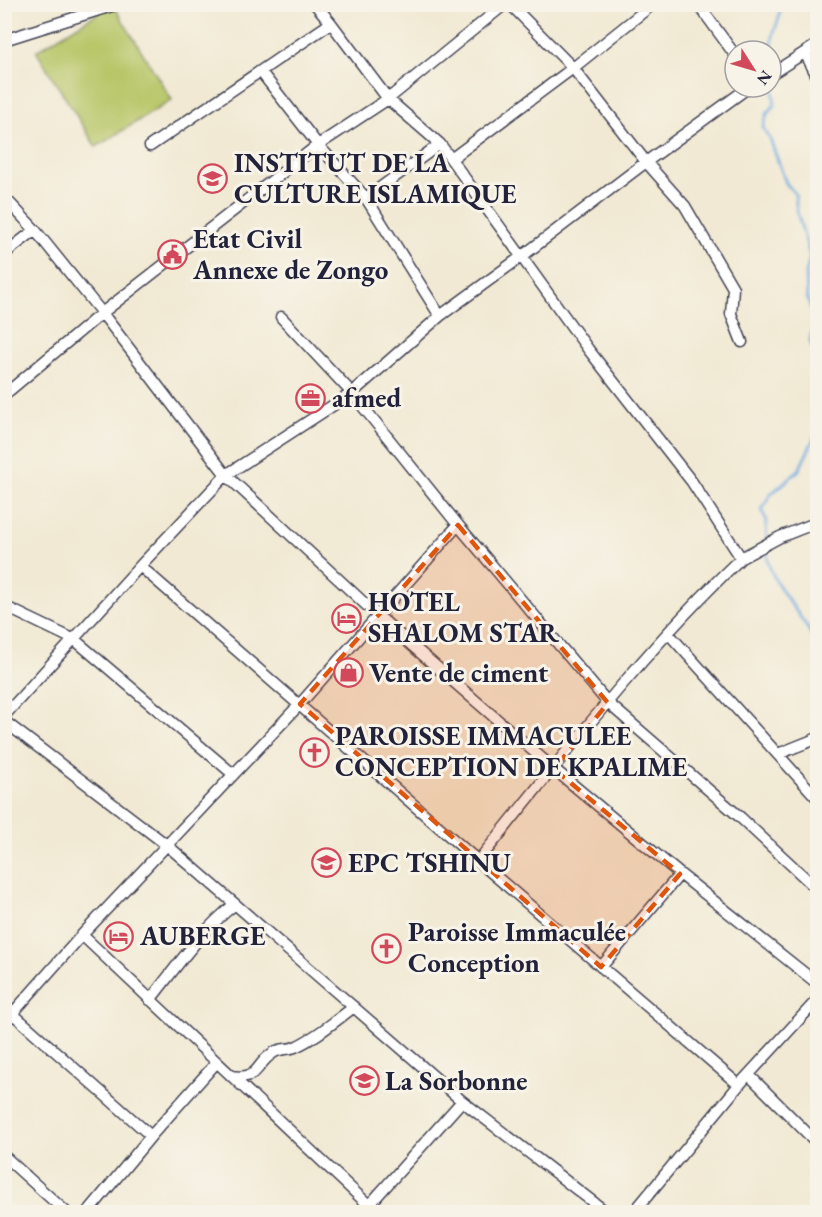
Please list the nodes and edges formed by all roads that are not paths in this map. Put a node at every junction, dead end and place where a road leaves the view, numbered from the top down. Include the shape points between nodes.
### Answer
1 (315, 4) edge
2 (505, 4) edge
3 (510, 4) edge
4 (653, 4) edge
5 (698, 4) edge
6 (111, 6) edge
7 (331, 23) junction
8 (723, 39) edge
9 (4, 40) edge
10 (818, 44) edge
11 (805, 53) junction
12 (783, 67) edge
13 (573, 68) junction
14 (261, 72) junction
15 (818, 78) edge
16 (388, 99) junction
17 (733, 99) edge
18 (440, 144) junction
19 (318, 145) junction
20 (150, 146) dead end
21 (451, 159) junction
22 (646, 162) junction
23 (4, 197) edge
24 (366, 198) junction
25 (35, 230) junction
26 (4, 254) edge
27 (521, 257) junction
28 (102, 313) junction
29 (281, 316) dead end
30 (440, 316) junction
31 (742, 342) dead end
32 (352, 393) junction
33 (4, 395) edge
34 (226, 475) junction
35 (818, 522) edge
36 (458, 525) junction
37 (741, 558) junction
38 (140, 566) junction
39 (4, 606) edge
40 (377, 615) junction
41 (668, 633) junction
42 (75, 640) junction
43 (608, 703) junction
44 (300, 704) junction
45 (4, 716) edge
46 (4, 721) edge
47 (818, 738) edge
48 (778, 754) junction
49 (554, 768) junction
50 (233, 774) junction
51 (818, 799) edge
52 (168, 846) junction
53 (477, 861) junction
54 (680, 874) junction
55 (818, 890) edge
56 (235, 904) junction
57 (82, 935) junction
58 (601, 967) junction
59 (818, 984) edge
60 (818, 999) edge
61 (150, 1000) junction
62 (4, 1006) edge
63 (354, 1007) junction
64 (13, 1014) junction
65 (4, 1023) edge
66 (217, 1062) junction
67 (749, 1075) junction
68 (231, 1076) junction
69 (739, 1085) junction
70 (462, 1101) junction
71 (151, 1136) junction
72 (818, 1144) edge
73 (4, 1156) edge
74 (370, 1210) edge
75 (66, 1212) edge
76 (88, 1212) edge
77 (606, 1212) edge
78 (634, 1212) edge

1 - 7 street
2 - 16 street
3 - 13 street
4 - 13 street
5 - 8 street
6 - 9 street
7 - 14 street
7 - 16 street
10 - 11 street
11 - 12 street
11 - 15 street
13 - 21 street
13 - 22 street
14 - 19 street
14 - 20 street
16 - 18 street
16 - 19 street
17 - 22 street
18 - 21 street
18 - 24 street
19 - 24 street
19 - 28 street
21 - 27 street
22 - 27 street
22 - 31 street via 684,206 733,288 731,314
23 - 25 street
24 - 30 street
25 - 26 street
25 - 28 street
27 - 30 street
27 - 37 street via 692,482
28 - 33 street
28 - 34 street
29 - 32 street
30 - 32 street
32 - 34 street
32 - 36 street
34 - 38 street
34 - 40 street
35 - 37 street
36 - 40 street
36 - 43 street
37 - 41 street
38 - 42 street
38 - 44 street
39 - 42 street
40 - 44 street
40 - 49 street
41 - 43 street
41 - 48 street
42 - 45 street
42 - 50 street
43 - 49 street
43 - 55 street
44 - 50 street
44 - 53 street
46 - 52 street
47 - 48 street
48 - 51 street
49 - 53 street
49 - 54 street
50 - 52 street
52 - 56 street
52 - 57 street
53 - 58 street
54 - 58 street
54 - 59 street
56 - 61 street via 211,924
56 - 63 street
57 - 61 street
57 - 64 street
58 - 69 street
60 - 67 street
61 - 66 street
62 - 64 street
63 - 68 street via 311,1039 292,1049 275,1051 247,1077
63 - 70 street
64 - 65 street
64 - 71 street
66 - 68 street
66 - 71 street
67 - 69 street
67 - 72 street
68 - 74 street
69 - 78 street
70 - 74 street
70 - 77 street
71 - 76 street
73 - 75 street

